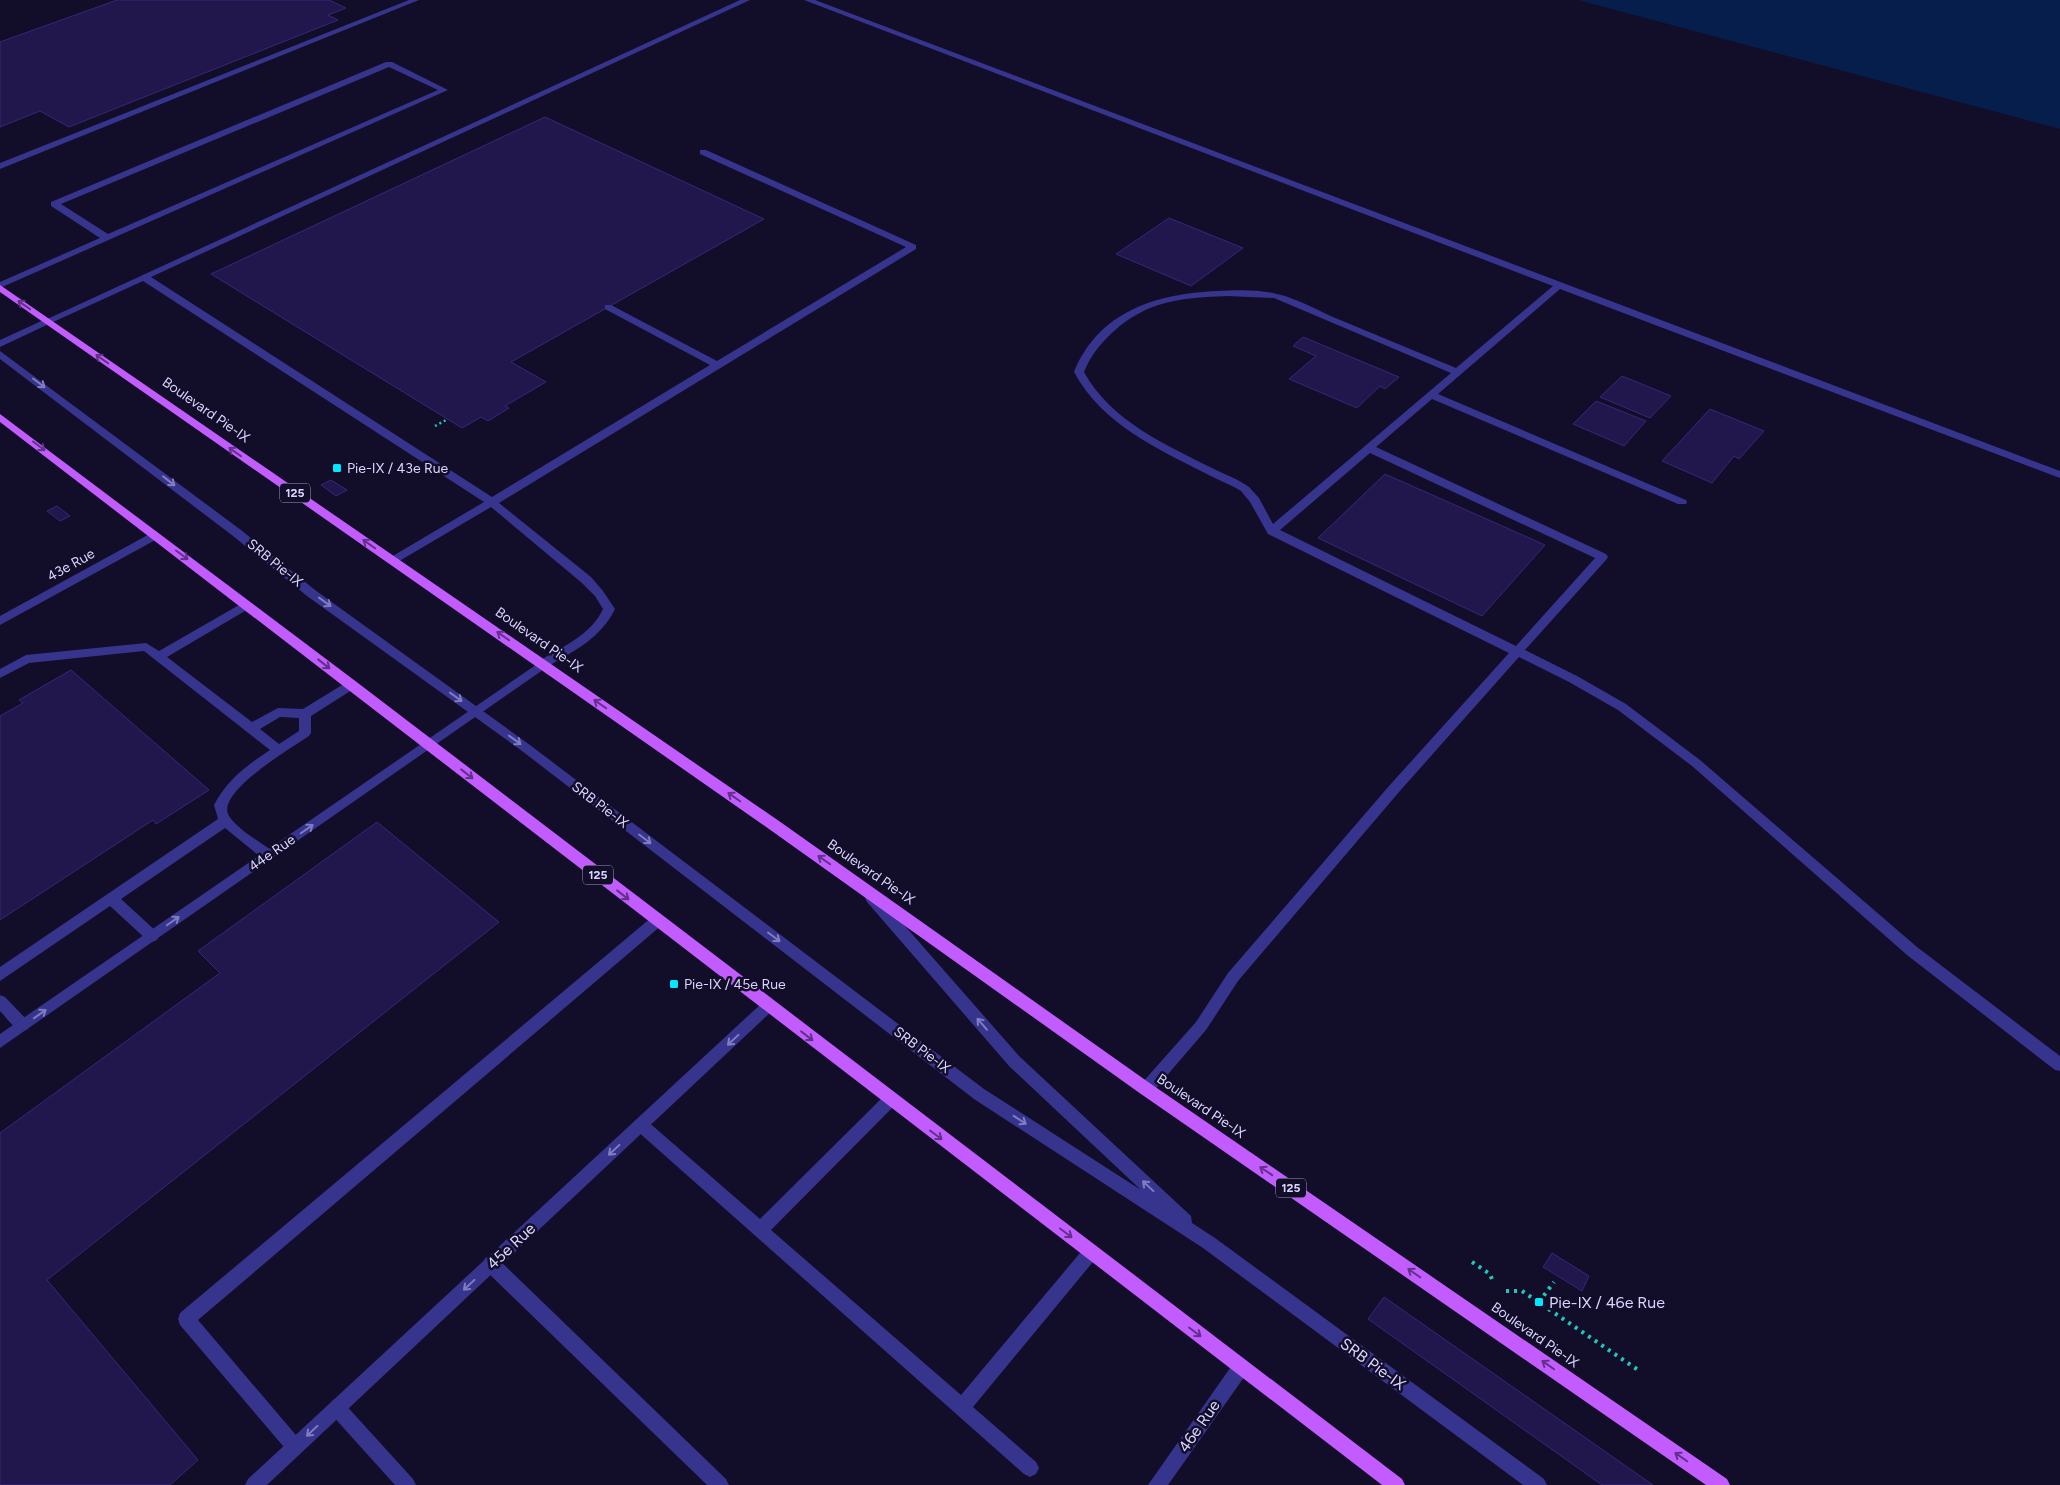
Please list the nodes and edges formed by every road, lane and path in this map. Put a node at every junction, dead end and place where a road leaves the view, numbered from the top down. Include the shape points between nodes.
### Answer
1 (415, 0) edge
2 (746, 0) edge
3 (808, 0) edge
4 (703, 152) dead end
5 (0, 166) edge
6 (107, 238) junction
7 (144, 277) junction
8 (1558, 286) junction
9 (0, 287) edge
10 (608, 307) dead end
11 (48, 321) junction
12 (0, 344) edge
13 (0, 354) edge
14 (718, 365) junction
15 (1457, 372) junction
16 (1431, 395) junction
17 (0, 417) edge
18 (1369, 448) junction
19 (2060, 475) edge
20 (492, 502) junction
21 (1682, 502) dead end
22 (1272, 531) junction
23 (156, 535) junction
24 (392, 560) junction
25 (246, 605) junction
26 (0, 621) edge
27 (1518, 652) junction
28 (158, 657) junction
29 (543, 664) junction
30 (0, 674) edge
31 (351, 685) junction
32 (476, 712) junction
33 (305, 714) junction
34 (251, 728) junction
35 (428, 744) junction
36 (279, 751) junction
37 (226, 820) junction
38 (268, 856) junction
39 (864, 888) junction
40 (111, 898) junction
41 (657, 921) junction
42 (152, 936) junction
43 (0, 975) edge
44 (0, 1001) edge
45 (768, 1006) junction
46 (24, 1026) junction
47 (0, 1042) edge
48 (2060, 1065) edge
49 (1146, 1089) junction
50 (890, 1100) junction
51 (641, 1125) junction
52 (760, 1230) junction
53 (1209, 1243) junction
54 (1091, 1252) junction
55 (1472, 1262) dead end
56 (491, 1264) junction
57 (1554, 1282) dead end
58 (1539, 1302) junction
59 (1241, 1367) junction
60 (1641, 1372) dead end
61 (962, 1407) junction
62 (336, 1408) junction
63 (295, 1447) junction
64 (1030, 1468) dead end
65 (254, 1485) edge
66 (407, 1485) edge
67 (720, 1485) edge
68 (1157, 1485) edge
69 (1396, 1485) edge
70 (1538, 1485) edge
71 (1721, 1485) edge

1 - 5 street
2 - 7 street
3 - 8 street
4 - 14 street via 913,247
6 - 6 street via 225,186 444,90 389,64 54,204
6 - 9 street
7 - 11 street
7 - 20 street
8 - 15 street
8 - 19 street
11 -> 9 main road, Boulevard Pie-IX / 125
10 - 14 street
11 - 12 street
24 -> 11 main road, Boulevard Pie-IX / 125
13 -> 32 street, SRB Pie-IX via 311,593
14 - 20 street
15 - 16 street
15 - 22 street via 1262,293 1186,297 1141,307 1094,345 1079,372 1094,398 1111,414 1137,430 1247,491
16 - 18 street
16 - 21 street
17 -> 23 main road, 125
18 - 22 street
18 - 27 street via 1602,557
20 - 24 street
20 - 29 street, 44e Rue via 593,585 609,608 596,629
22 - 27 street
23 -> 25 main road, 125
23 - 26 street, 43e Rue
29 -> 24 main road, Boulevard Pie-IX / 125
25 - 28 street
25 -> 31 main road, 125
27 - 48 street via 1622,707 1696,763 1912,951
27 - 49 street via 1394,789 1233,977 1201,1026
28 - 30 street via 146,647 26,659
28 - 34 street
29 - 32 street, 44e Rue
39 -> 29 main road, Boulevard Pie-IX / 125
31 - 33 street
31 - 35 main road, 125
32 - 35 street, 44e Rue
32 -> 53 street, SRB Pie-IX via 979,1094
33 - 34 street via 278,712
33 - 36 street via 305,733
34 - 36 street
38 -> 35 street, 44e Rue
35 -> 41 main road, 125
36 - 37 street via 224,794 220,813
37 - 38 street
37 - 40 street
42 -> 38 street, 44e Rue
39 - 49 main road, Boulevard Pie-IX / 125
53 -> 39 street, SRB Pie-IX via 1014,1061
40 - 42 street
40 - 43 street
41 - 45 main road, 125
41 - 63 street via 186,1319
46 -> 42 street, 44e Rue
44 - 46 street
45 -> 50 main road, 125
45 -> 51 street, 45e Rue
46 - 47 street, 44e Rue
71 -> 49 main road, Boulevard Pie-IX / 125
50 - 52 street
50 -> 54 main road, 125
51 - 52 street
51 -> 56 street, 45e Rue
52 - 61 street
53 - 70 street, SRB Pie-IX
54 -> 59 main road, 125
54 - 61 street
55 - 58 path via 1490,1274 1495,1285 1504,1290 1522,1291
56 -> 62 street, 45e Rue
56 - 67 street
57 - 58 path
58 - 60 path
59 - 68 street, 46e Rue
59 - 69 main road, 125
61 - 64 street
62 -> 63 street, 45e Rue
62 - 66 street
63 - 65 street, 45e Rue

